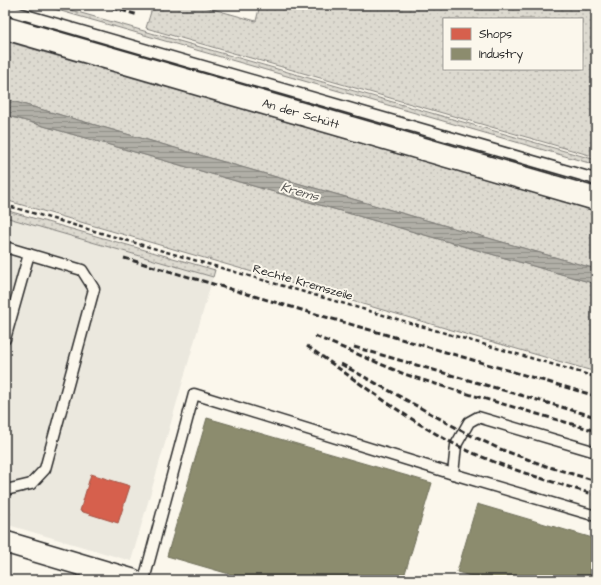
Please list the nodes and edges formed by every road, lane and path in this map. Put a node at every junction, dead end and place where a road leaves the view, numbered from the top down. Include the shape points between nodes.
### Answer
1 (5, 10) edge
2 (5, 28) edge
3 (596, 181) edge
4 (596, 199) edge
5 (5, 205) edge
6 (5, 247) edge
7 (29, 254) junction
8 (5, 339) edge
9 (596, 377) edge
10 (596, 452) edge
11 (453, 474) junction
12 (5, 488) edge
13 (596, 516) edge
14 (5, 542) edge
15 (133, 580) edge
16 (144, 580) edge

1 - 3 lane
2 - 4 street, An der Schütt
5 - 9 path, Rechte Kremszeile
6 - 7 lane
7 - 8 lane
7 - 12 lane via 82,270 94,289 45,469 31,484
10 - 11 lane via 478,417 469,422 456,445
11 - 13 lane
11 - 16 lane via 194,394
14 - 15 street

